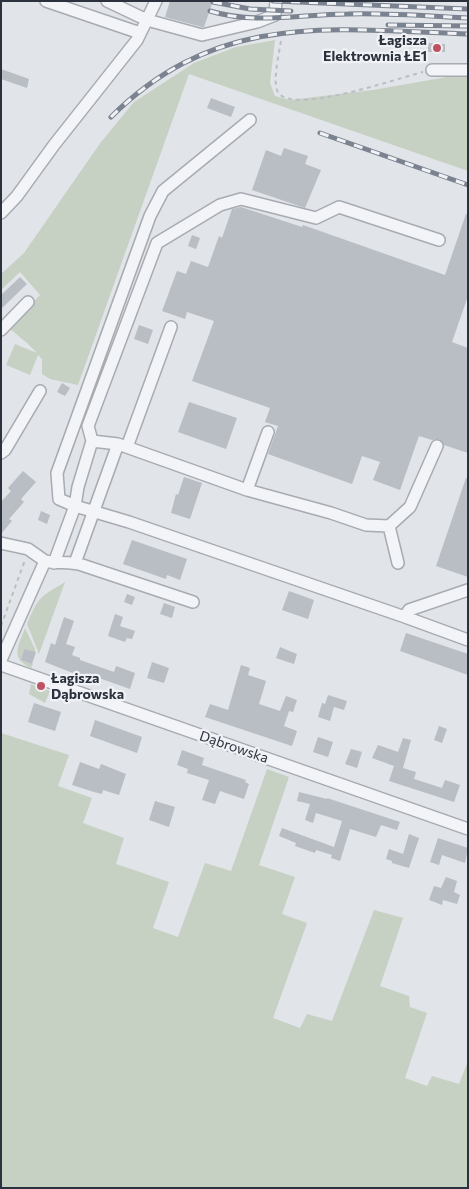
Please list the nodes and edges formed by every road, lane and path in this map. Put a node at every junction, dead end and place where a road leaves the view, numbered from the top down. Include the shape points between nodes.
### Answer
1 (46, 1) edge
2 (107, 1) edge
3 (156, 1) edge
4 (276, 1) edge
5 (147, 20) junction
6 (140, 33) junction
7 (281, 41) dead end
8 (432, 70) joint
9 (468, 70) edge
10 (250, 120) dead end
11 (1, 213) edge
12 (439, 240) dead end
13 (28, 302) dead end
14 (171, 327) dead end
15 (1, 330) edge
16 (40, 391) dead end
17 (268, 432) dead end
18 (92, 441) junction
19 (123, 446) junction
20 (437, 446) dead end
21 (1, 452) edge
22 (247, 490) junction
23 (75, 506) junction
24 (95, 511) junction
25 (390, 526) junction
26 (1, 543) edge
27 (28, 549) junction
28 (49, 562) junction
29 (75, 563) junction
30 (398, 564) dead end
31 (468, 590) edge
32 (193, 602) dead end
33 (405, 617) junction
34 (1, 626) edge
35 (468, 640) edge
36 (1, 660) edge
37 (1, 665) edge
38 (468, 829) edge

1 - 6 street
2 - 5 street
3 - 5 street
4 - 5 street via 275,15 202,36
5 - 6 street
6 - 11 street
7 - 8 path via 277,91 290,100 330,97
8 - 9 street
10 - 23 street via 163,191 150,216 57,473 59,499
12 - 18 street via 339,208 316,218 241,198 220,205 157,243 88,426
13 - 15 street
14 - 19 street
16 - 21 street
17 - 22 street
18 - 19 street
18 - 23 street
19 - 22 street
19 - 24 street
20 - 25 street via 410,508
22 - 25 street via 366,525
23 - 24 street
23 - 28 street
24 - 29 street
24 - 33 street
25 - 30 street
26 - 27 street
27 - 28 street
27 - 34 path
28 - 29 street
28 - 36 street
29 - 32 street
31 - 33 street via 409,610
33 - 35 street
37 - 38 street, Dąbrowska

